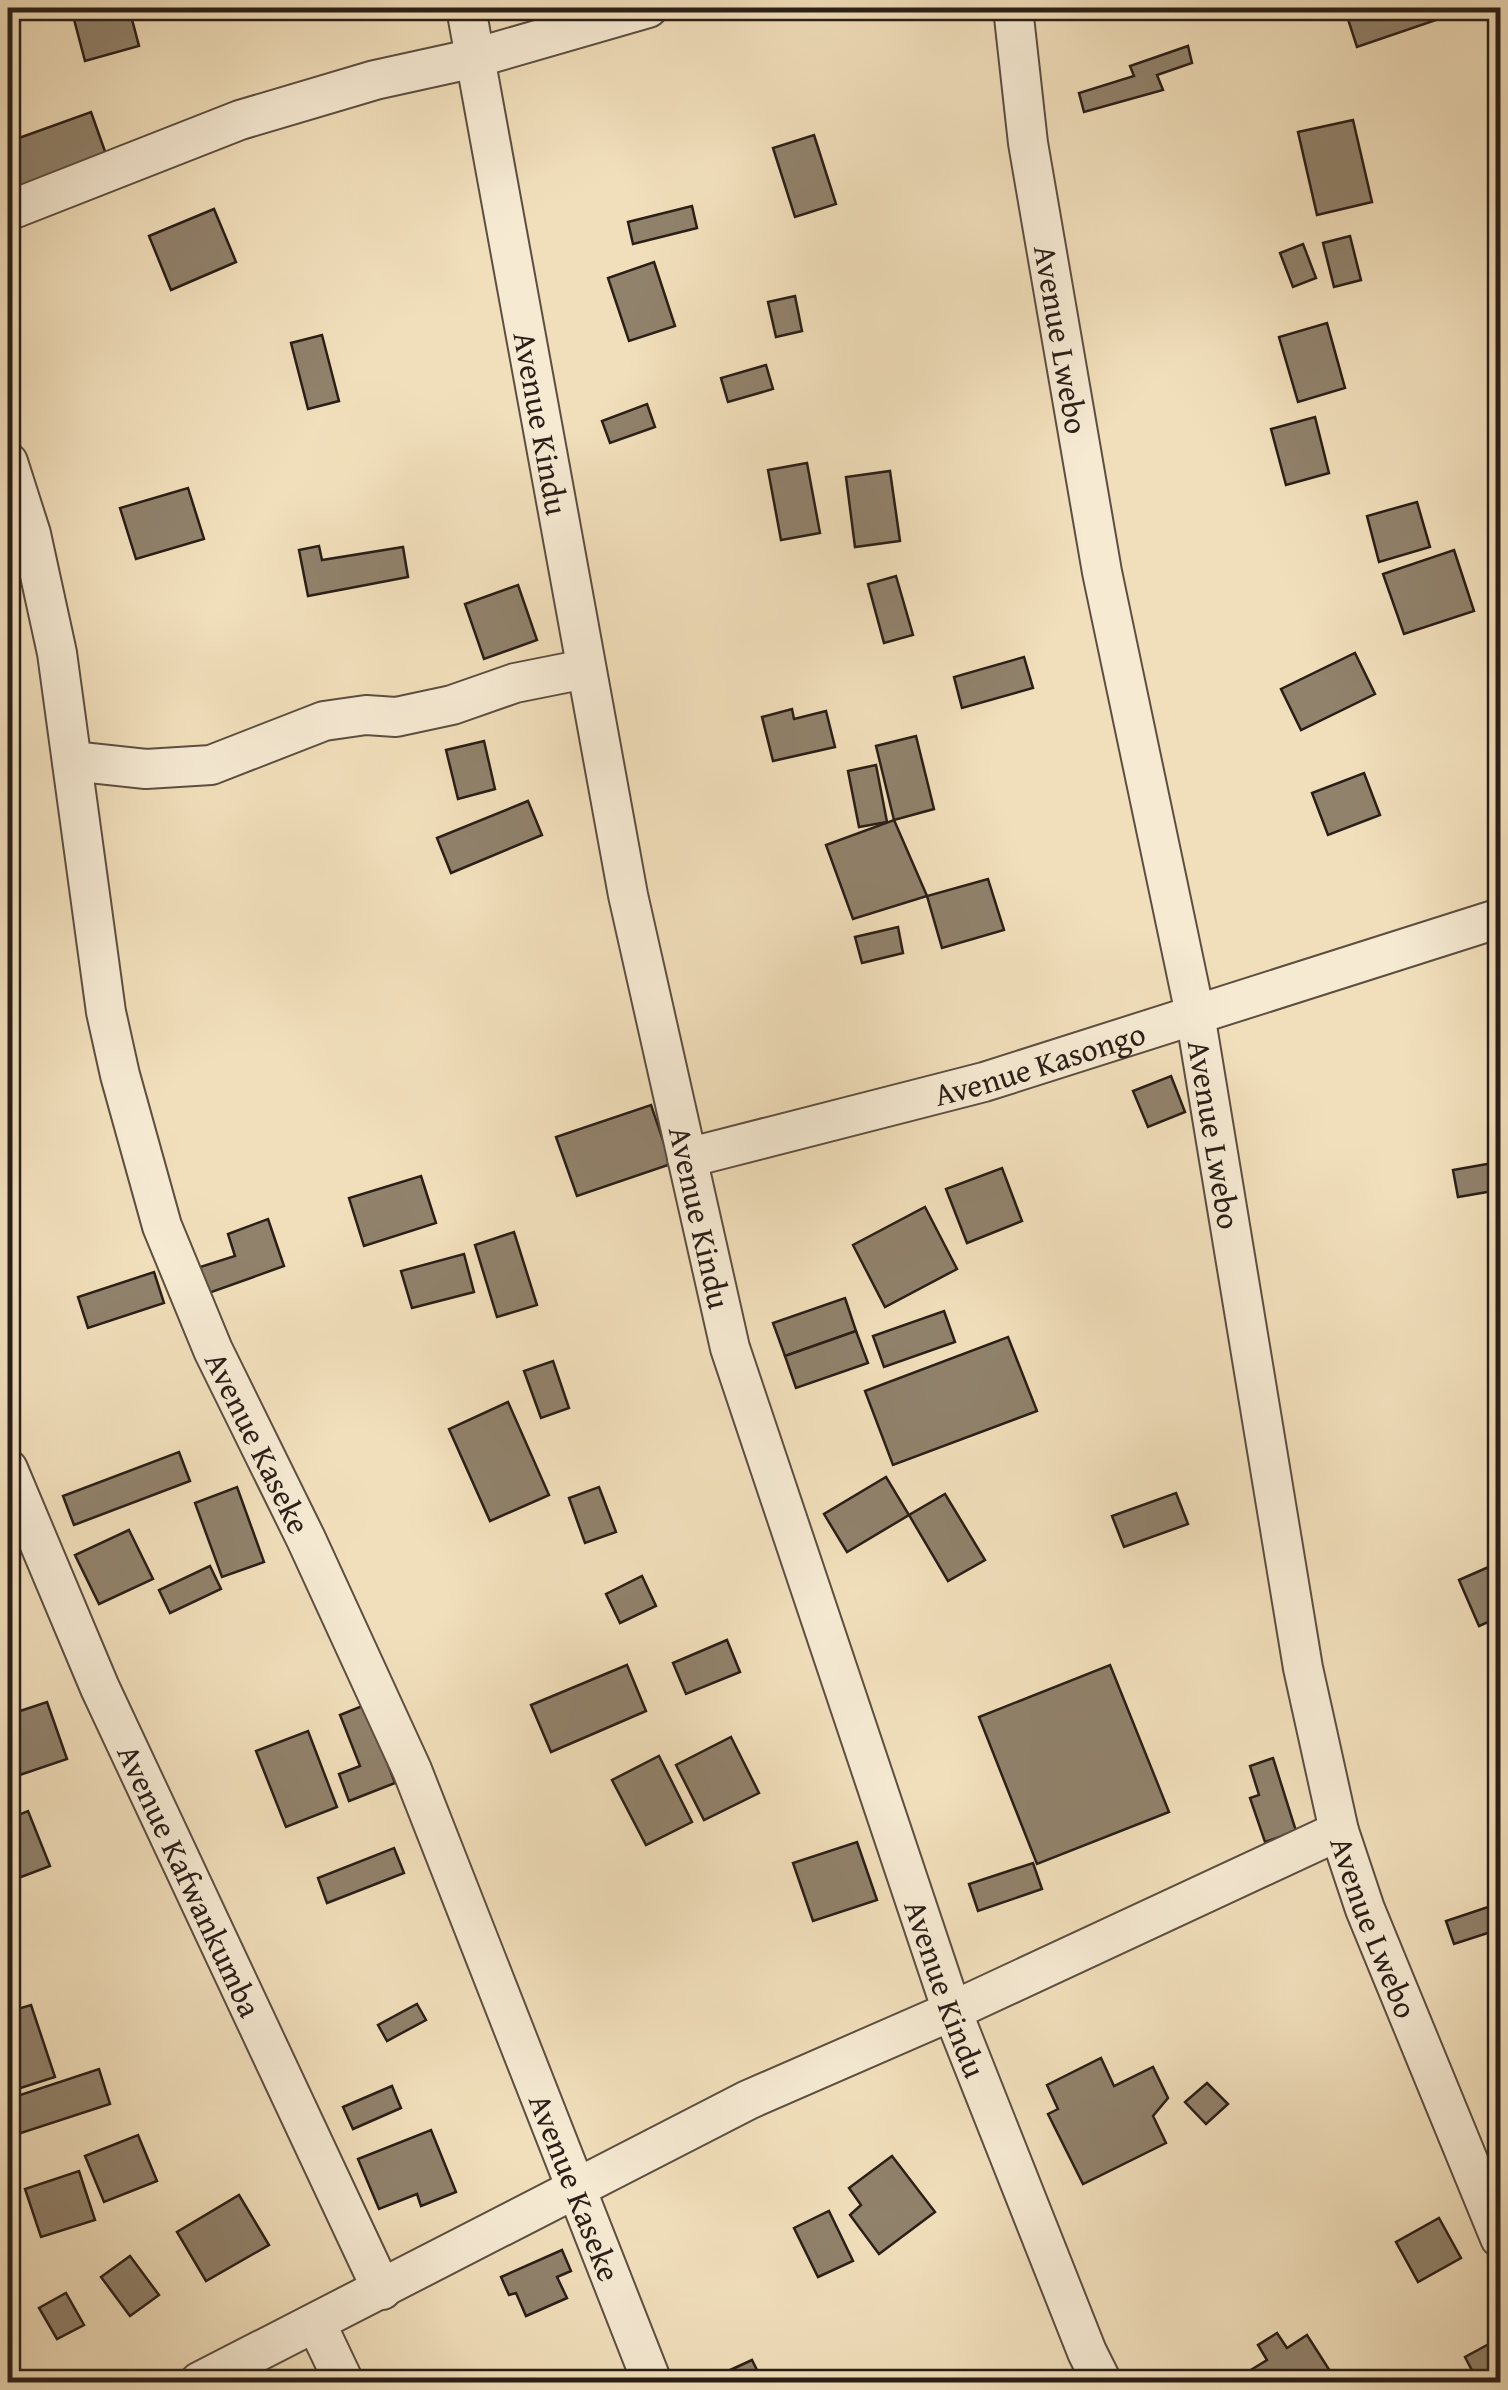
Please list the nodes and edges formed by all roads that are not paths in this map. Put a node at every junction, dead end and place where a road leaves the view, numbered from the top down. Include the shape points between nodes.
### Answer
1 (466, 8) edge
2 (648, 8) edge
3 (1014, 8) edge
4 (475, 58) junction
5 (8, 210) edge
6 (8, 462) edge
7 (585, 669) junction
8 (72, 761) junction
9 (1500, 918) edge
10 (1194, 1014) junction
11 (686, 1158) junction
12 (8, 1469) edge
13 (1340, 1830) junction
14 (952, 2011) junction
15 (574, 2188) junction
16 (1500, 2238) edge
17 (382, 2290) junction
18 (316, 2323) junction
19 (199, 2382) edge
20 (344, 2382) edge
21 (652, 2382) edge
22 (1102, 2382) edge

1 - 4 street, Avenue Kindu
2 - 4 street
3 - 10 street, Avenue Lwebo via 1028,143 1102,572
4 - 5 street via 240,120
4 - 7 street, Avenue Kindu
6 - 8 street, Avenue Kaseke via 43,584
7 - 8 street via 396,717 324,721 211,765 146,769
7 - 11 street, Avenue Kindu
8 - 15 street, Avenue Kaseke via 106,1012 162,1226 213,1350 412,1770
9 - 10 street, Avenue Kasongo
10 - 11 street, Avenue Kasongo via 984,1082
10 - 13 street, Avenue Lwebo via 1303,1668
11 - 14 street, Avenue Kindu via 730,1348
12 - 17 street, Avenue Kafwankumba via 100,1688
13 - 14 street
13 - 16 street, Avenue Lwebo via 1365,1908
14 - 15 street via 748,2100
14 - 22 street, Avenue Kindu
15 - 17 street
15 - 21 street, Avenue Kaseke
17 - 18 street
18 - 19 street
18 - 20 street

